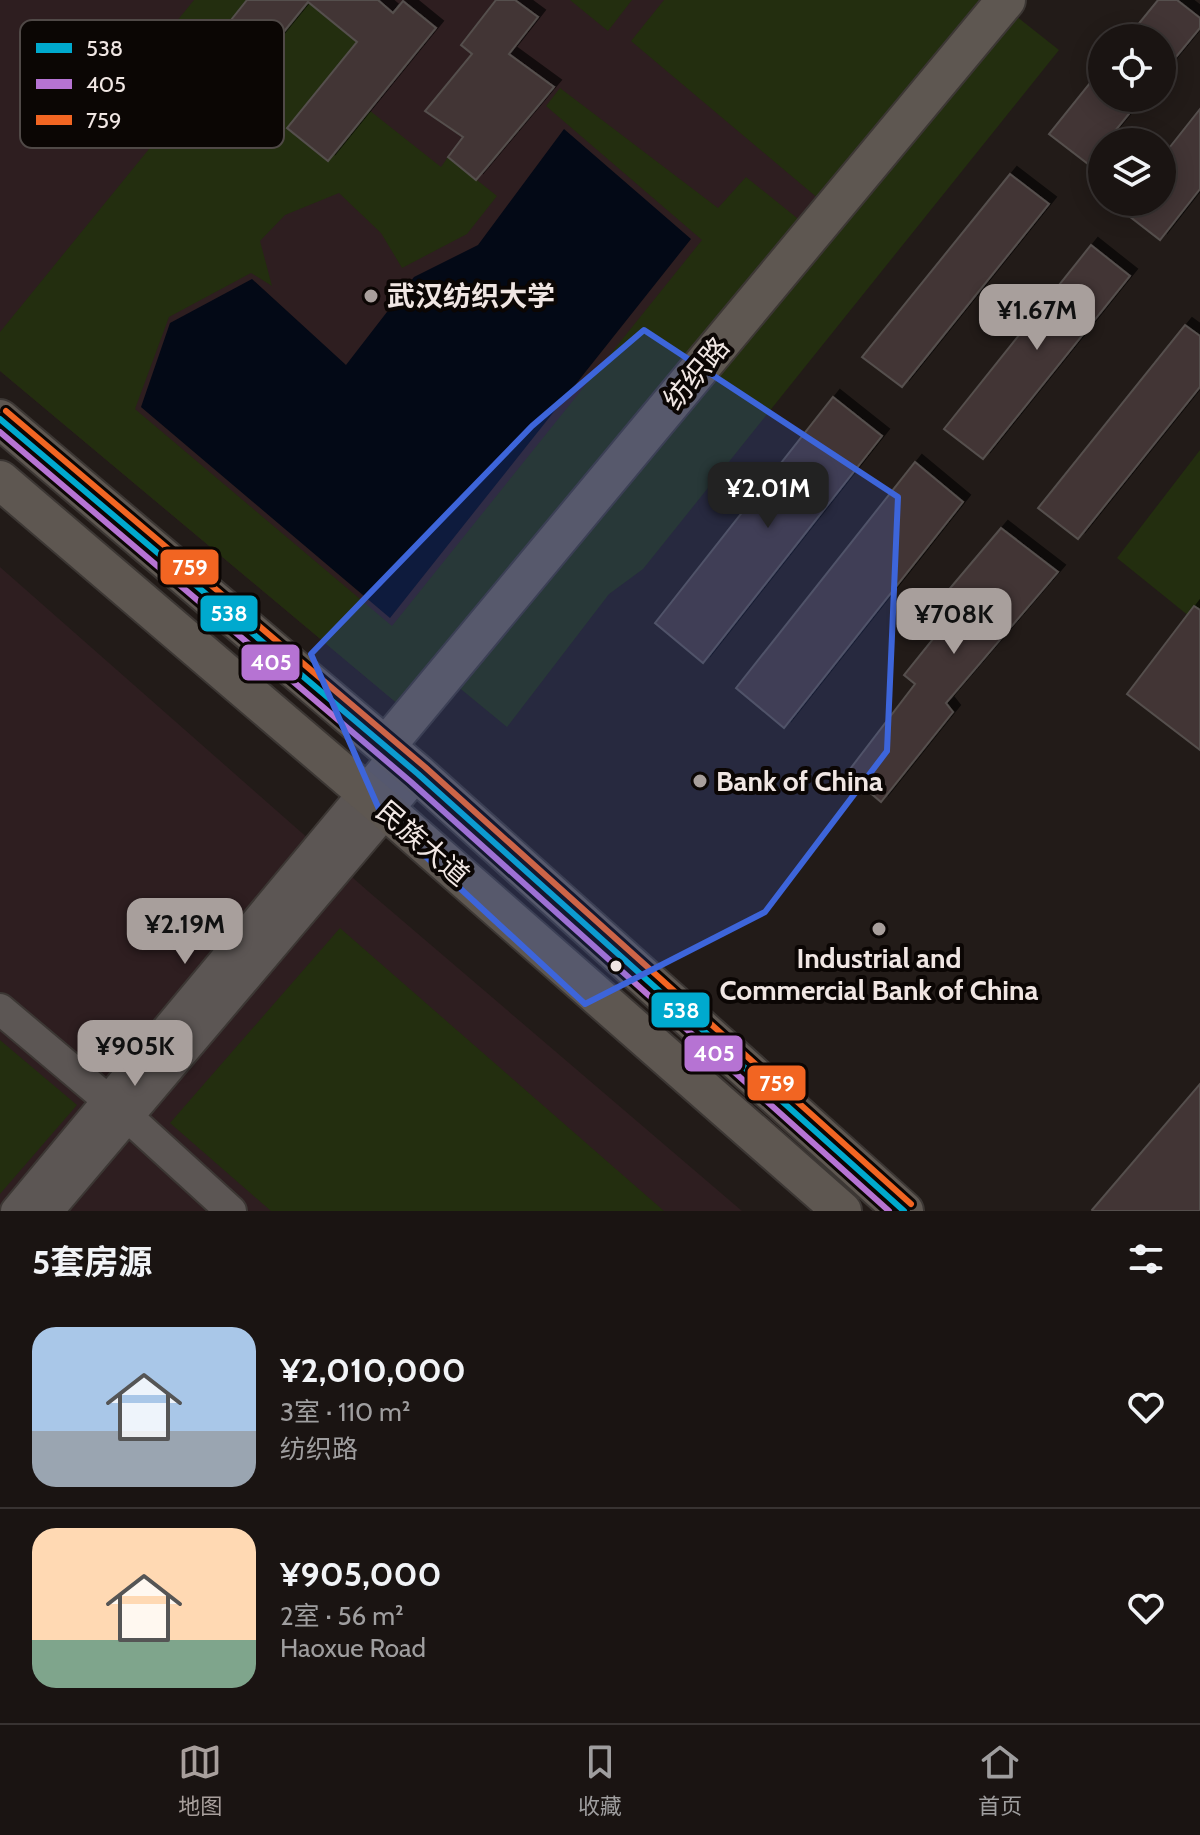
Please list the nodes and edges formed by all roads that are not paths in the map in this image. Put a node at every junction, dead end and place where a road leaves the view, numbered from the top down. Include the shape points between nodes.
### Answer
1 (1006, 0) edge
2 (0, 419) edge
3 (0, 480) edge
4 (400, 758) junction
5 (376, 802) junction
6 (0, 1009) edge
7 (118, 1108) junction
8 (16, 1211) edge
9 (48, 1211) edge
10 (231, 1211) edge
11 (842, 1211) edge
12 (904, 1211) edge

1 - 4 main road, 纺织路
2 - 4 main road, 民族大道
3 - 5 main road, 民族大道
4 - 5 street
4 - 12 main road, 民族大道
5 - 7 street
5 - 11 main road, 民族大道
6 - 7 street
7 - 8 street
7 - 9 street
7 - 10 street

